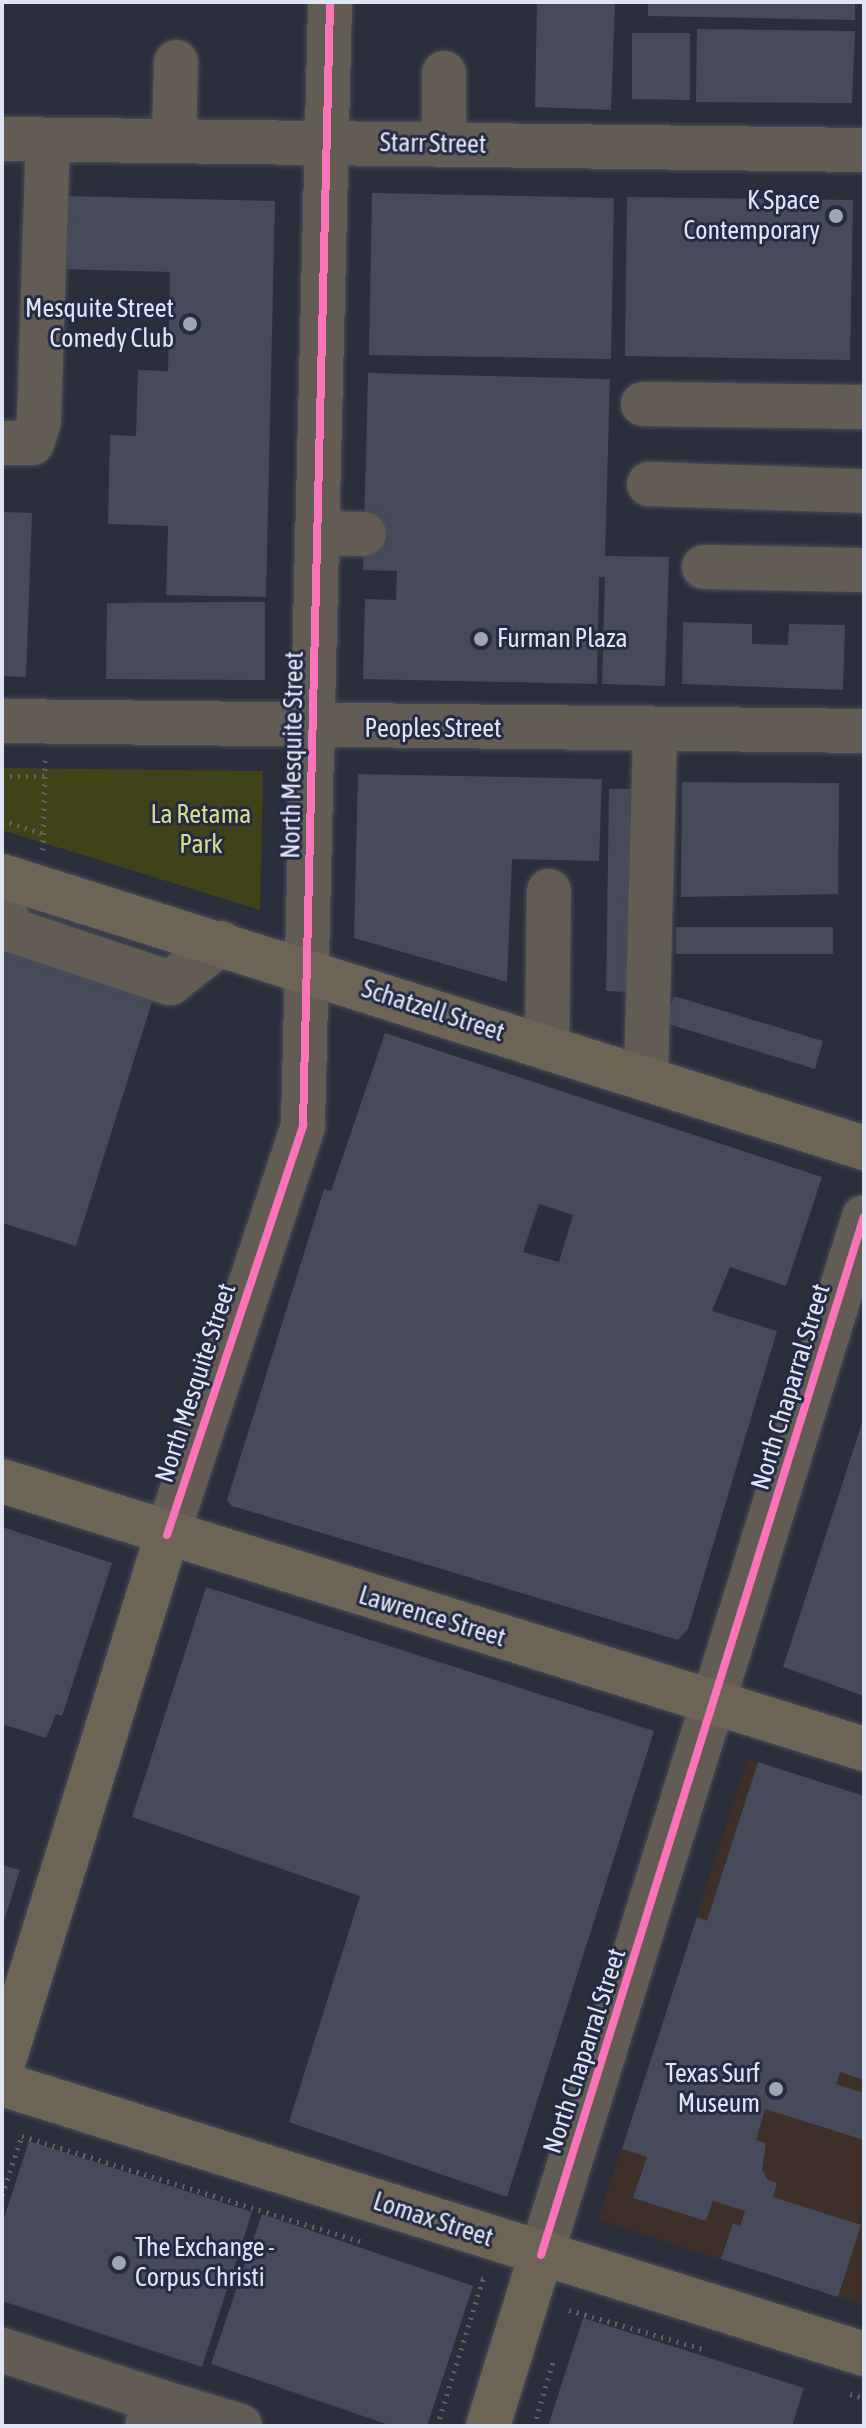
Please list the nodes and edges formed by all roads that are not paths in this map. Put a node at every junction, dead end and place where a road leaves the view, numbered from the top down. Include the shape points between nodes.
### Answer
1 (330, 2) edge
2 (176, 62) dead end
3 (444, 73) dead end
4 (2, 139) edge
5 (48, 140) junction
6 (174, 141) junction
7 (326, 143) junction
8 (444, 145) junction
9 (864, 150) edge
10 (643, 404) dead end
11 (864, 407) edge
12 (2, 443) edge
13 (649, 484) dead end
14 (864, 491) edge
15 (318, 533) junction
16 (364, 534) dead end
17 (704, 567) dead end
18 (864, 570) edge
19 (2, 721) edge
20 (314, 728) junction
21 (655, 730) junction
22 (864, 731) edge
23 (16, 862) edge
24 (549, 891) dead end
25 (2, 902) edge
26 (221, 943) junction
27 (309, 971) junction
28 (547, 1047) junction
29 (646, 1078) junction
30 (864, 1148) edge
31 (864, 1217) edge
32 (2, 1481) edge
33 (167, 1535) junction
34 (716, 1704) junction
35 (864, 1749) edge
36 (2, 2067) edge
37 (2, 2084) edge
38 (541, 2255) junction
39 (2, 2350) edge
40 (864, 2354) edge
41 (151, 2413) edge
42 (228, 2424) edge
43 (488, 2426) edge

1 - 7 street, North Mesquite Street
2 - 6 street
3 - 8 street
4 - 5 street, Starr Street
5 - 6 street, Starr Street
5 - 12 street via 39,421 32,443
6 - 7 street, Starr Street
7 - 8 street, Starr Street
7 - 15 street, North Mesquite Street
8 - 9 street, Starr Street
10 - 11 street
13 - 14 street
15 - 16 street
15 - 20 street, North Mesquite Street
17 - 18 street
19 - 20 street, Peoples Street
20 - 21 street, Peoples Street
20 - 27 street, North Mesquite Street
21 - 22 street, Peoples Street
21 - 29 street
23 - 26 main road, Schatzell Street
24 - 28 street
25 - 26 street via 11,930 170,983
26 - 27 main road, Schatzell Street
27 - 28 main road, Schatzell Street
27 - 33 street, North Mesquite Street via 303,1125
28 - 29 main road, Schatzell Street
29 - 30 main road, Schatzell Street
31 - 34 street, North Chaparral Street
32 - 33 main road, Lawrence Street
33 - 34 main road, Lawrence Street
33 - 36 main road, North Mesquite Street
34 - 35 main road, Lawrence Street
34 - 38 street, North Chaparral Street
37 - 38 main road, Lomax Street
38 - 40 main road, Lomax Street
38 - 43 main road, North Chaparral Street
39 - 41 street
41 - 42 street

